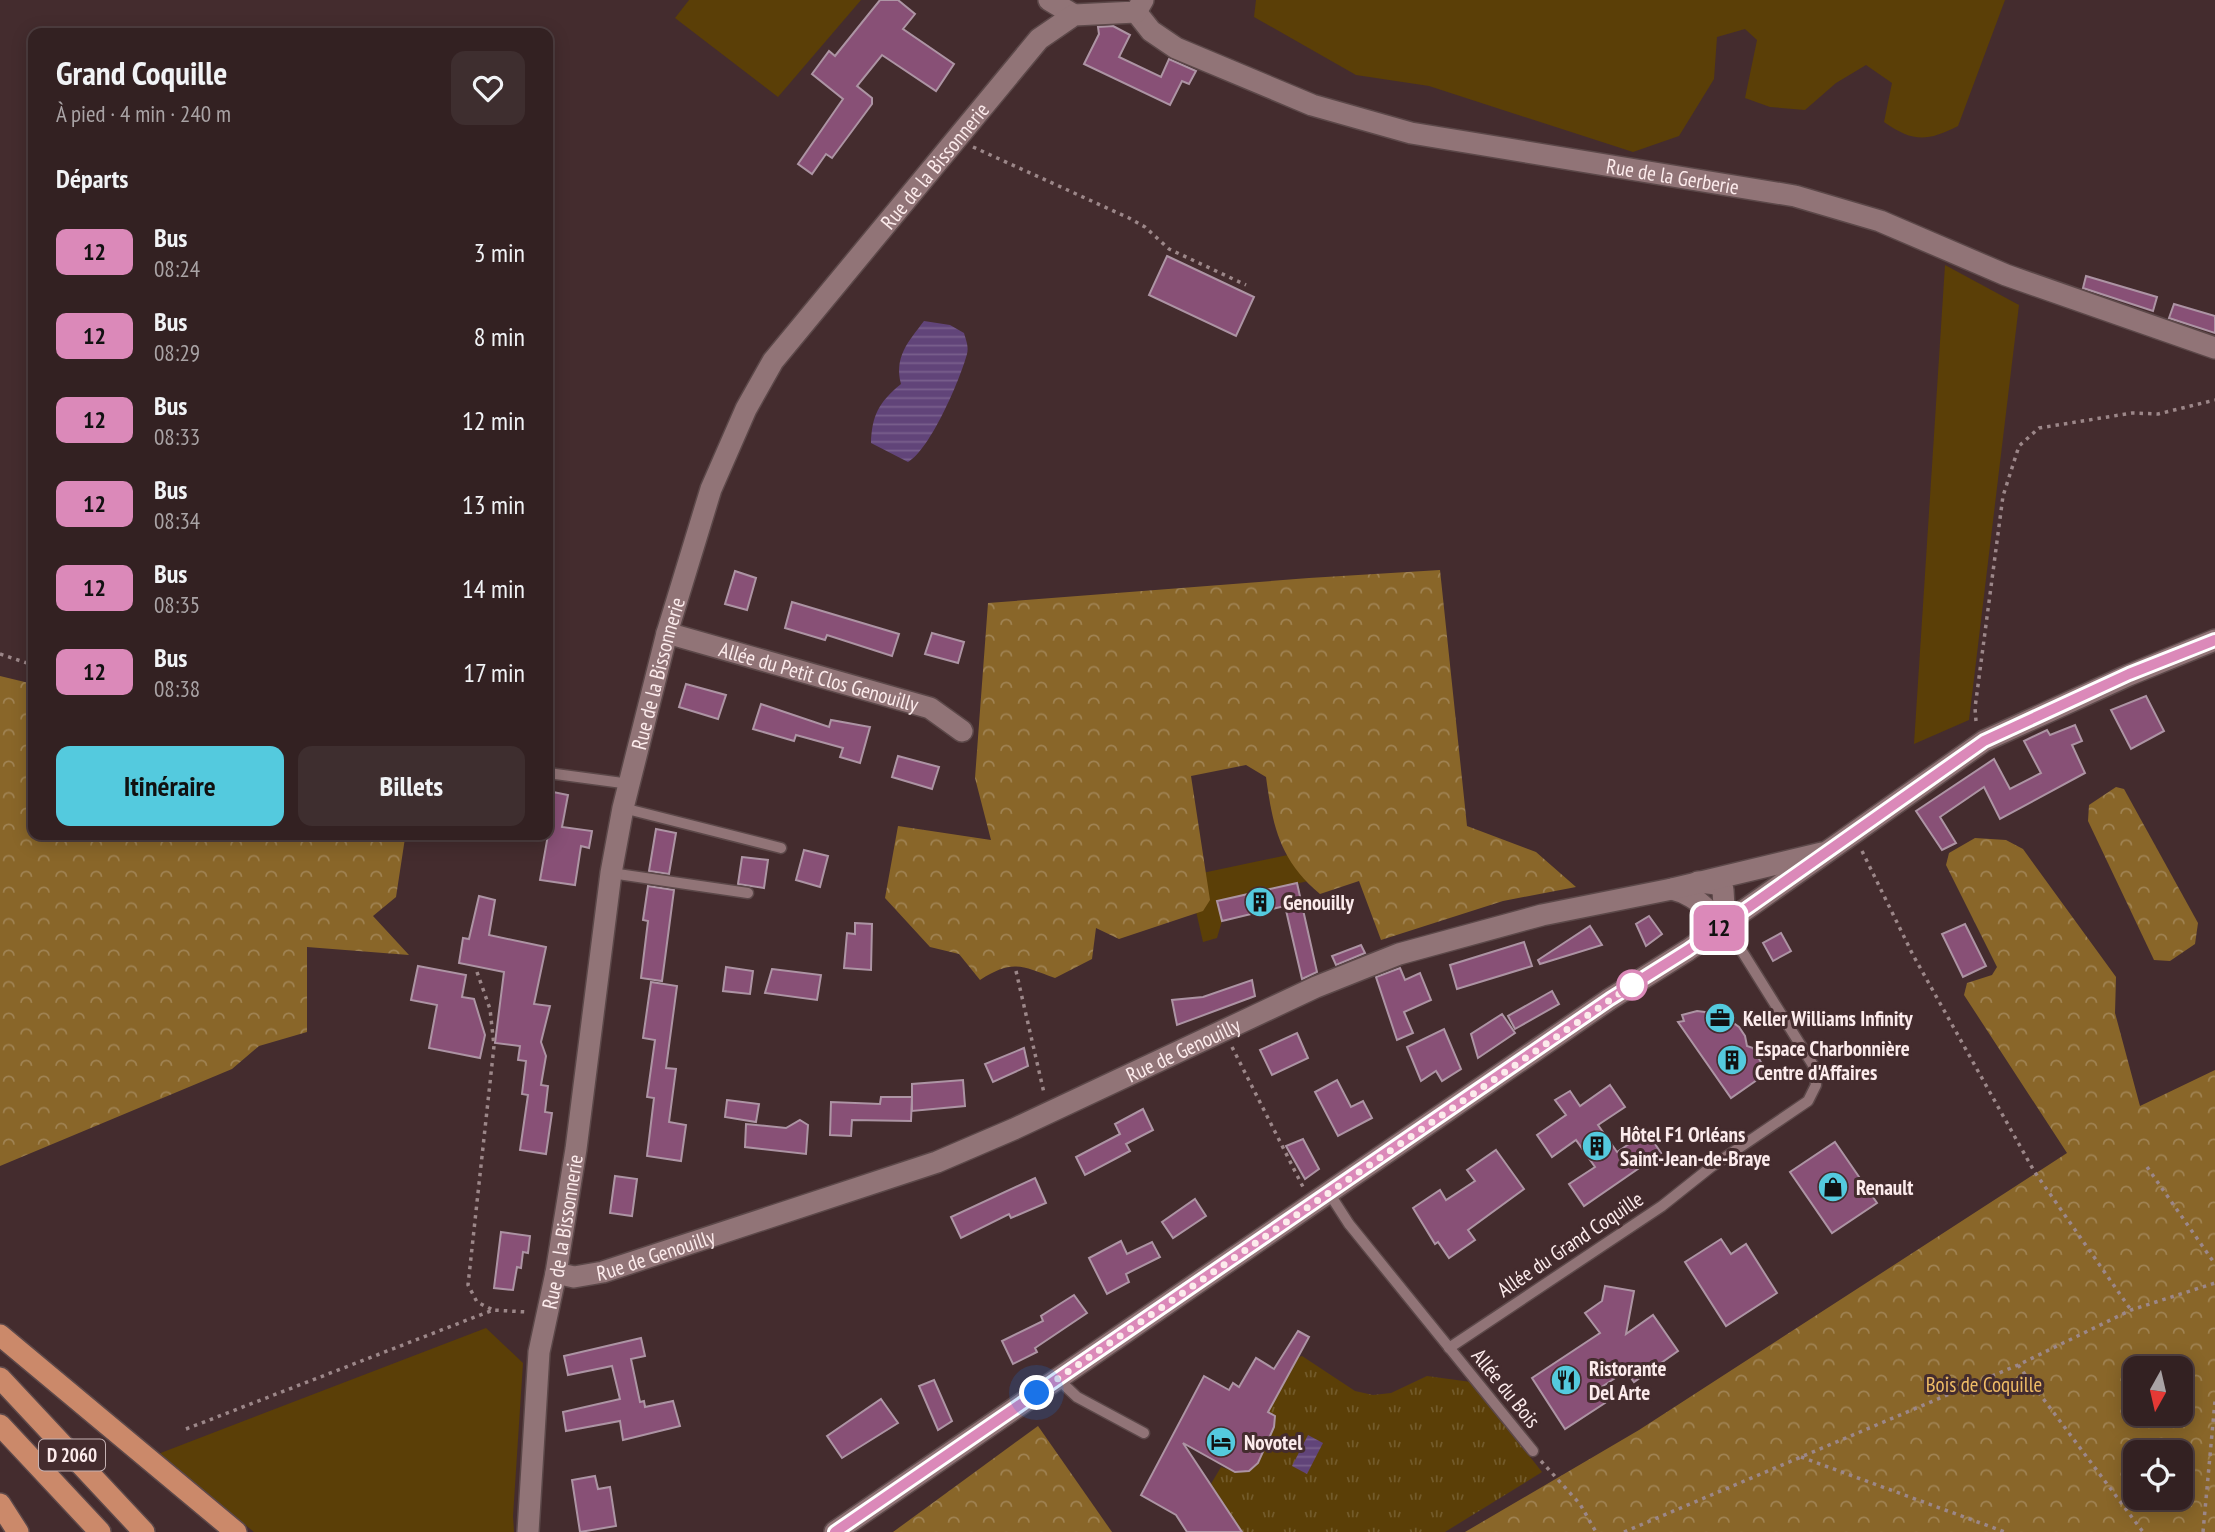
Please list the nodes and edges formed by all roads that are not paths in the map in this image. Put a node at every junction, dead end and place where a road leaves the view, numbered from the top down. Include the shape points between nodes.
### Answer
1 (1049, 0) edge
2 (1139, 6) edge
3 (1074, 15) junction
4 (2215, 348) edge
5 (667, 632) junction
6 (2215, 640) edge
7 (962, 731) dead end
8 (553, 774) edge
9 (630, 784) junction
10 (623, 808) junction
11 (781, 848) dead end
12 (1822, 853) junction
13 (611, 873) junction
14 (1696, 882) junction
15 (1672, 889) junction
16 (748, 893) dead end
17 (1725, 924) junction
18 (1321, 1199) junction
19 (556, 1273) junction
20 (0, 1335) edge
21 (1448, 1348) junction
22 (0, 1378) edge
23 (1058, 1379) junction
24 (0, 1424) edge
25 (1143, 1433) dead end
26 (1533, 1451) road end
27 (0, 1504) edge
28 (18, 1532) edge
29 (100, 1532) edge
30 (144, 1532) edge
31 (236, 1532) edge
32 (528, 1532) edge
33 (835, 1532) edge

1 - 3 street
2 - 3 street
2 - 4 street, Rue de la Gerberie via 1151,31 1176,48 1312,105 1411,133 1795,197 1880,221 2006,275
3 - 5 street, Rue de la Bissonnerie via 1039,39 773,360 711,489
5 - 7 street, Allée du Petit Clos Genouilly via 930,708
5 - 9 street, Rue de la Bissonnerie
6 - 12 street via 1984,741
8 - 9 lane
9 - 10 street, Rue de la Bissonnerie
10 - 11 lane
10 - 13 street, Rue de la Bissonnerie
12 - 14 street, Rue de Genouilly
12 - 17 street
13 - 16 lane
13 - 19 street, Rue de la Bissonnerie
14 - 15 street, Rue de Genouilly
14 - 17 street via 1717,884 1723,890
15 - 17 street via 1693,895
15 - 19 street, Rue de Genouilly via 1542,915 1399,954 937,1162 603,1272
17 - 18 street
17 - 21 lane, Allée du Grand Coquille via 1813,1065 1816,1086 1808,1101 1662,1206
18 - 21 lane via 1349,1224
18 - 23 street
19 - 32 street, Rue de la Bissonnerie via 539,1352
20 - 31 highway
21 - 26 lane, Allée du Bois
22 - 30 highway, D 2060
23 - 25 lane via 1077,1397
23 - 33 street
24 - 29 highway, D 2060
27 - 28 highway

